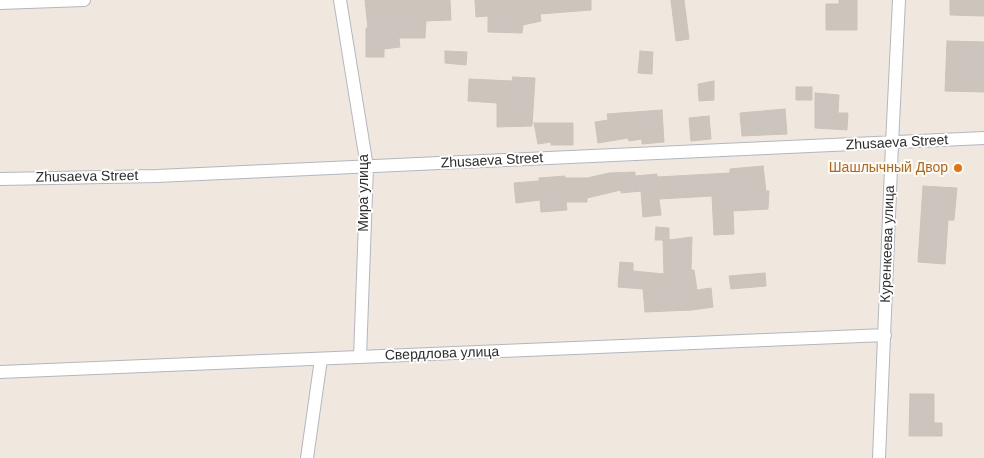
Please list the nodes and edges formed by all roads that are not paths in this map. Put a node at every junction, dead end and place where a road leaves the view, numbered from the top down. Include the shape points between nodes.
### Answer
1 (84, 0) edge
2 (340, 0) edge
3 (899, 0) edge
4 (0, 3) edge
5 (984, 138) edge
6 (892, 144) junction
7 (367, 167) junction
8 (0, 179) edge
9 (885, 335) junction
10 (360, 357) junction
11 (321, 359) junction
12 (0, 372) edge
13 (306, 458) edge
14 (879, 458) edge

1 - 4 street
2 - 7 street, Мира улица
3 - 6 street, Куренкеева улица
5 - 6 street, Zhusaeva Street
6 - 7 street, Zhusaeva Street
6 - 9 street, Куренкеева улица
7 - 8 street, Zhusaeva Street
7 - 10 street, Мира улица
9 - 10 street, Свердлова улица
9 - 14 street, Куренкеева улица
10 - 11 street, Свердлова улица
11 - 12 street, Свердлова улица
11 - 13 street

